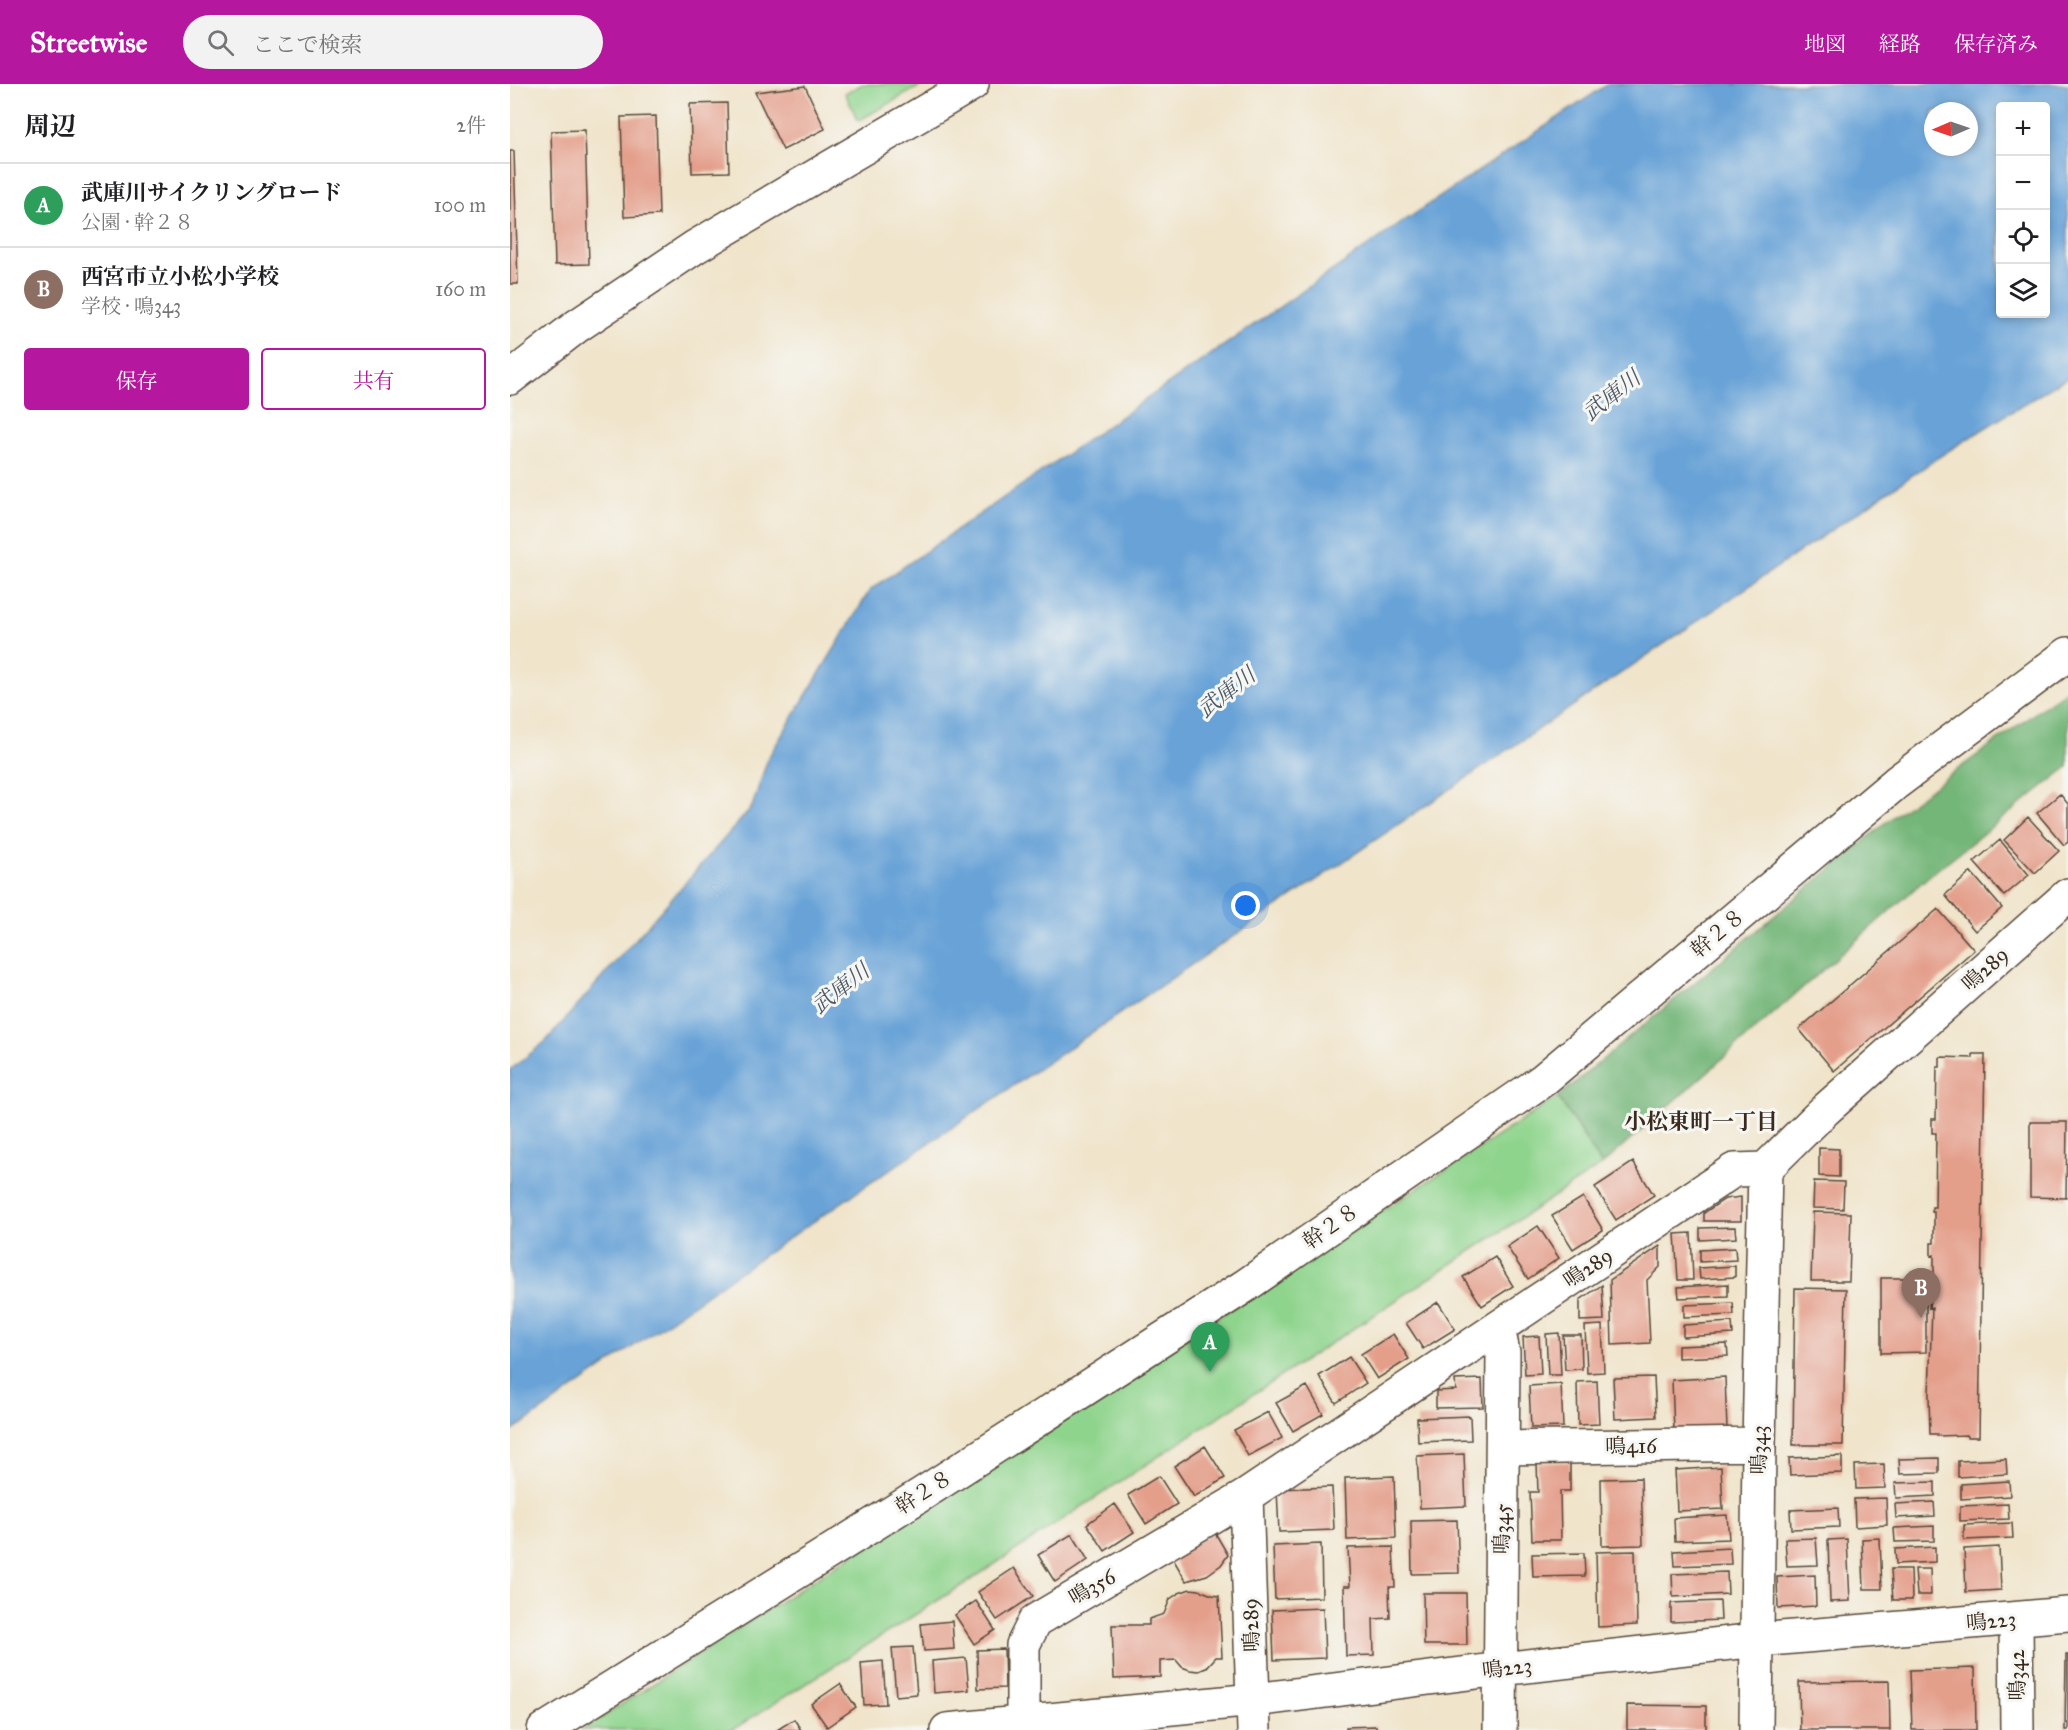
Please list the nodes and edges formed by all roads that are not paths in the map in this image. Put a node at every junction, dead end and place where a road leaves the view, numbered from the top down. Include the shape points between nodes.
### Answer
1 (972, 84) edge
2 (510, 378) edge
3 (2068, 654) edge
4 (2068, 895) edge
5 (1765, 1169) junction
6 (1498, 1328) junction
7 (1759, 1444) junction
8 (1503, 1449) junction
9 (1246, 1496) junction
10 (2068, 1614) edge
11 (2016, 1619) junction
12 (1757, 1640) junction
13 (1501, 1669) junction
14 (1254, 1715) edge
15 (1023, 1726) edge
16 (544, 1730) edge
17 (947, 1730) edge
18 (1500, 1730) edge
19 (1756, 1730) edge
20 (2017, 1730) edge

1 - 2 street via 695,247 577,326
3 - 16 street, 幹２８ via 1897,782 1543,1080 1245,1286
4 - 5 street, 鳴289 via 1825,1110
5 - 6 street, 鳴289 via 1734,1170
5 - 7 street, 鳴343
6 - 8 street, 鳴345 via 1503,1352
6 - 9 street, 鳴289
7 - 8 street, 鳴416
7 - 12 street, 鳴343
8 - 13 street, 鳴345
9 - 14 street, 鳴289
9 - 15 street, 鳴356 via 1035,1621 1023,1646
10 - 11 street, 鳴223
11 - 12 street, 鳴223
11 - 20 street, 鳴342
12 - 13 street, 鳴223
12 - 19 street, 鳴343
13 - 14 street, 鳴223
13 - 18 street, 鳴345
14 - 15 street, 鳴223
15 - 17 street, 鳴223

